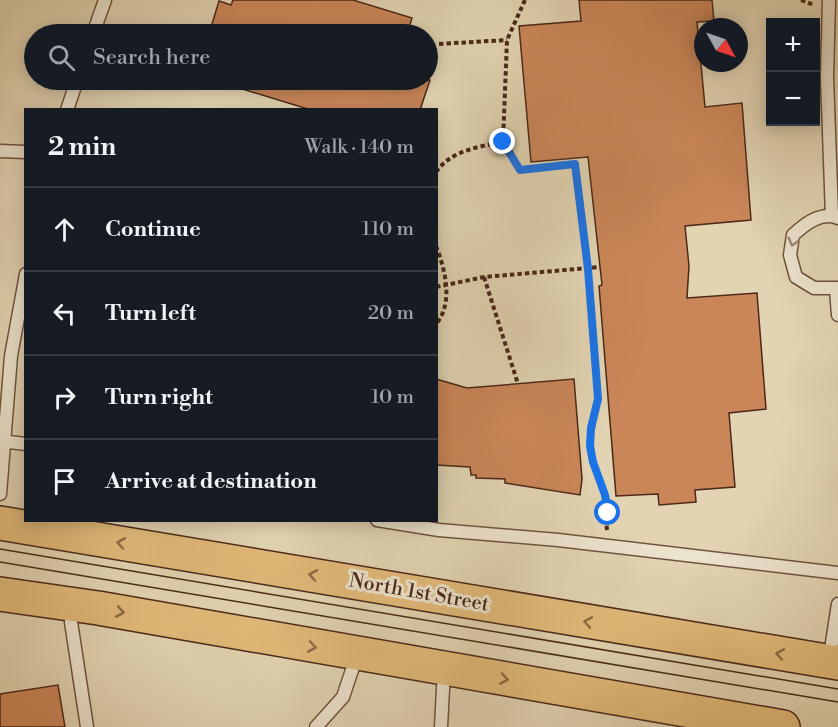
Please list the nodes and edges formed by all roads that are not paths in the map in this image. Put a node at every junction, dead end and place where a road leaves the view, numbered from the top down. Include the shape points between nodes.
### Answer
1 (105, 0) edge
2 (829, 0) edge
3 (97, 24) edge
4 (74, 90) edge
5 (68, 108) edge
6 (0, 151) edge
7 (24, 152) edge
8 (835, 217) edge
9 (24, 285) edge
10 (837, 289) edge
11 (838, 315) edge
12 (1, 441) edge
13 (24, 444) edge
14 (0, 494) edge
15 (389, 522) edge
16 (0, 523) edge
17 (838, 573) edge
18 (0, 594) edge
19 (72, 604) junction
20 (838, 604) edge
21 (357, 655) junction
22 (833, 663) edge
23 (444, 669) junction
24 (740, 723) edge
25 (87, 727) edge
26 (316, 727) edge
27 (441, 727) edge
28 (783, 727) edge

1 - 3 lane
2 - 8 lane via 827,99
4 - 5 lane
6 - 7 lane
8 -> 10 lane via 809,220 793,235 790,255 796,277 814,288
9 - 12 lane
10 - 11 lane
12 - 13 lane
12 - 14 lane
15 - 17 lane
22 -> 16 main road, North 1st Street
18 - 19 main road
19 -> 21 main road
19 - 25 lane via 71,622
20 - 22 lane
21 - 23 main road
21 - 26 lane via 343,697
23 -> 24 main road
23 - 27 lane
24 - 28 main road

